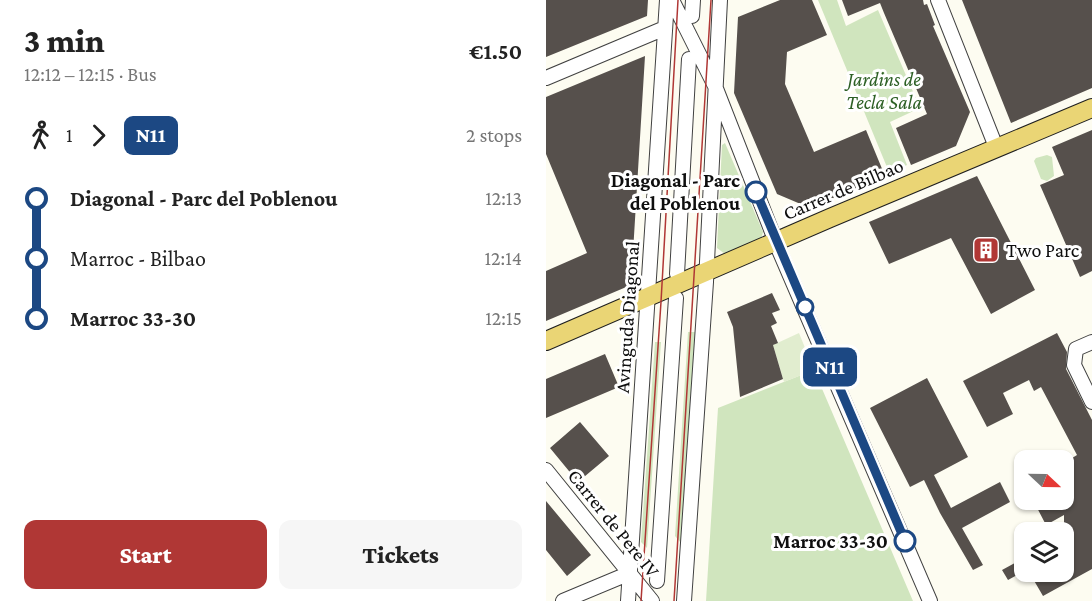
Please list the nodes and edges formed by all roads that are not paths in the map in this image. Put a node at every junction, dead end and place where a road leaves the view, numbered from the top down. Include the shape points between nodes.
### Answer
1 (667, 0) edge
2 (672, 0) edge
3 (693, 0) edge
4 (938, 0) edge
5 (724, 2) edge
6 (692, 16) dead end
7 (665, 28) junction
8 (689, 59) dead end
9 (546, 78) edge
10 (715, 86) junction
11 (1092, 108) edge
12 (996, 147) junction
13 (776, 242) junction
14 (707, 271) junction
15 (677, 274) dead end
16 (676, 297) dead end
17 (649, 298) junction
18 (546, 341) edge
19 (1092, 342) edge
20 (1092, 402) edge
21 (546, 470) edge
22 (630, 573) junction
23 (657, 581) dead end
24 (563, 601) edge
25 (628, 601) edge
26 (652, 601) edge
27 (684, 601) edge
28 (930, 601) edge

1 - 7 street, Avinguda Diagonal
2 - 10 street
3 - 6 street
4 - 12 street
5 - 10 street
7 - 9 street
7 - 17 street, Avinguda Diagonal
8 - 15 street
10 - 13 street
10 - 14 street
11 - 12 main road, Carrer de Bilbao
12 - 13 main road, Carrer de Bilbao
13 - 14 main road, Carrer de Bilbao
13 - 28 street
14 - 17 main road, Carrer de Bilbao
14 - 27 street
16 - 23 street
17 - 18 main road, Carrer de Bilbao
17 - 22 street, Avinguda Diagonal
19 - 20 street via 1076,349 1074,365
21 - 22 street, Carrer de Pere IV
22 - 24 street
22 - 25 street, Avinguda Diagonal
22 - 26 street, Carrer de Pere IV

